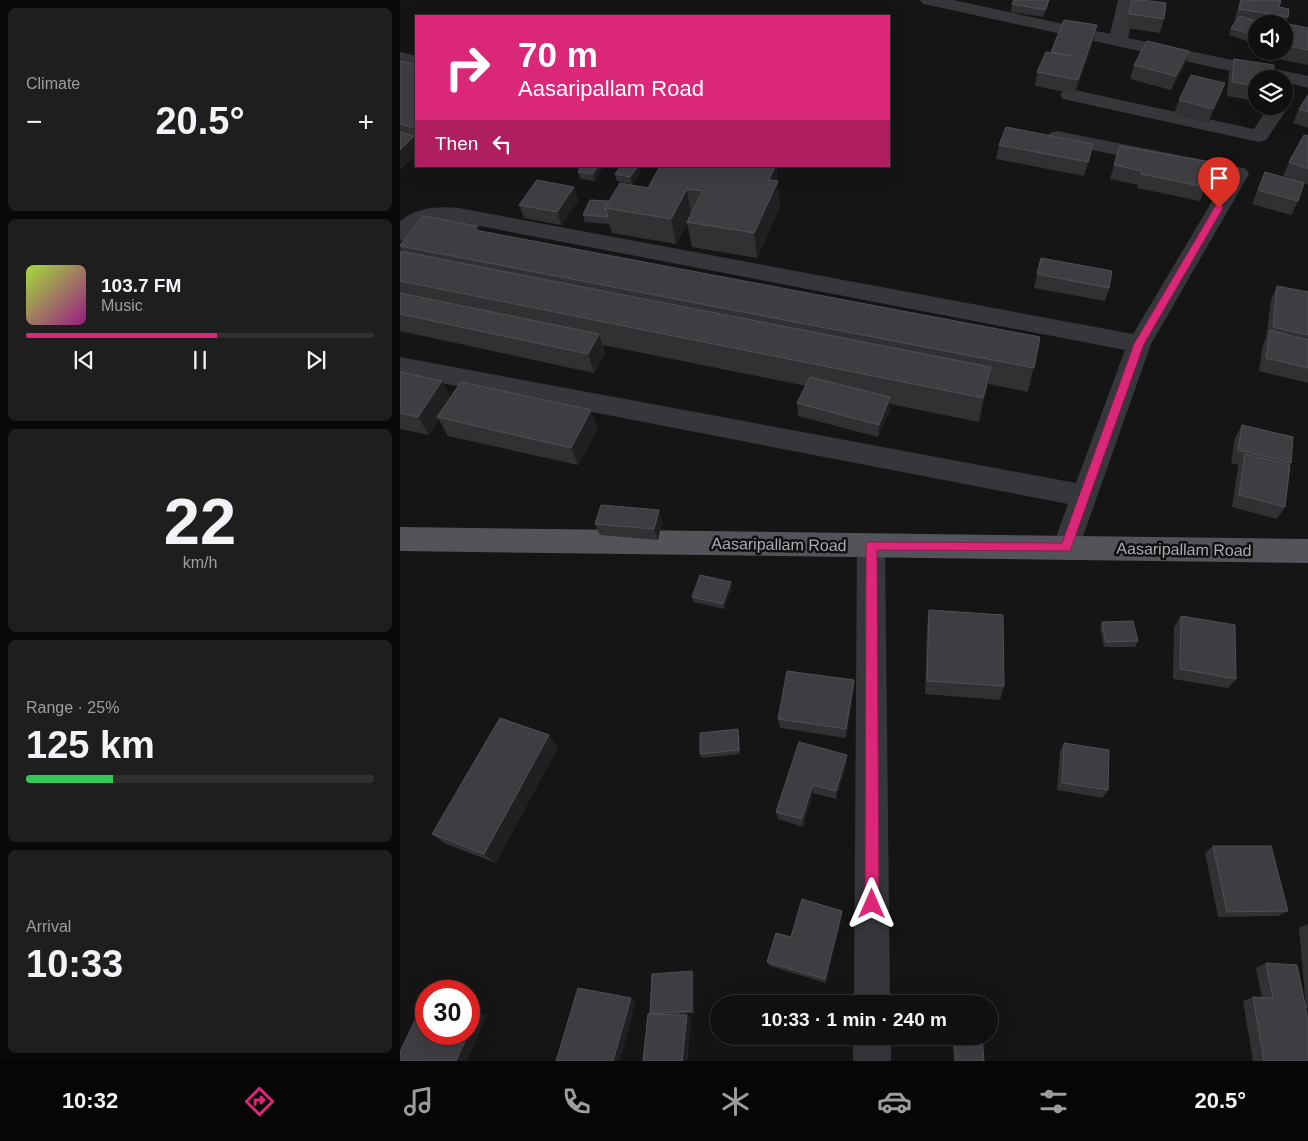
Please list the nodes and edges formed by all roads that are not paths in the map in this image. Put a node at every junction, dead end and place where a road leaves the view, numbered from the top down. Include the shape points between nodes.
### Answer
1 (929, 0) edge
2 (1128, 0) edge
3 (1118, 40) junction
4 (400, 58) edge
5 (415, 61) edge
6 (1302, 81) edge
7 (1070, 96) dead end
8 (1273, 115) edge
9 (1050, 136) edge
10 (1249, 155) junction
11 (400, 234) edge
12 (1139, 344) junction
13 (400, 366) edge
14 (1085, 496) junction
15 (400, 539) edge
16 (871, 546) junction
17 (1066, 548) junction
18 (1308, 551) edge
19 (872, 995) edge
20 (872, 1045) edge
21 (872, 1061) edge

1 - 3 street
2 - 3 street
3 - 6 street
4 - 5 street
7 - 10 street
8 - 10 street
9 - 10 street
10 - 12 street
11 - 12 street via 421,216 459,215
12 - 14 street
13 - 14 street
14 - 17 street
15 - 16 main road, Aasaripallam Road
16 - 17 main road, Aasaripallam Road
16 - 19 street
17 - 18 main road, Aasaripallam Road
20 - 21 street

